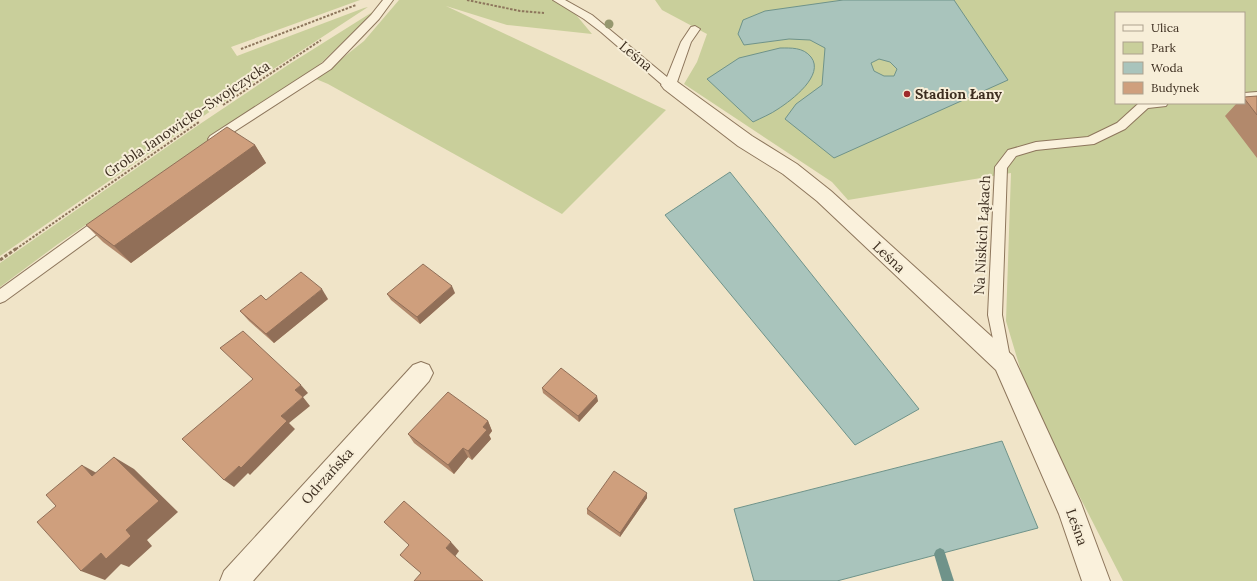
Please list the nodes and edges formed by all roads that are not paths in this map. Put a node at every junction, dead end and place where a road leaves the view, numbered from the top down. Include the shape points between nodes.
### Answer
1 (388, 0) edge
2 (558, 0) edge
3 (695, 29) dead end
4 (670, 85) junction
5 (1257, 96) edge
6 (1245, 97) edge
7 (1145, 104) edge
8 (206, 145) edge
9 (118, 211) edge
10 (0, 297) edge
11 (1004, 363) junction
12 (421, 373) dead end
13 (234, 581) edge
14 (1096, 581) edge

1 - 8 lane via 327,66
2 - 4 lane, Leśna via 605,30
3 - 4 lane via 686,42
4 - 11 street, Leśna via 745,141 790,169 824,196
5 - 6 lane
7 - 11 lane, Na Niskich Łąkach via 1121,126 1090,140 1036,146 1012,153 1001,167 995,315
9 - 10 lane
11 - 14 street, Leśna via 1072,512
12 - 13 street, Odrzańska

